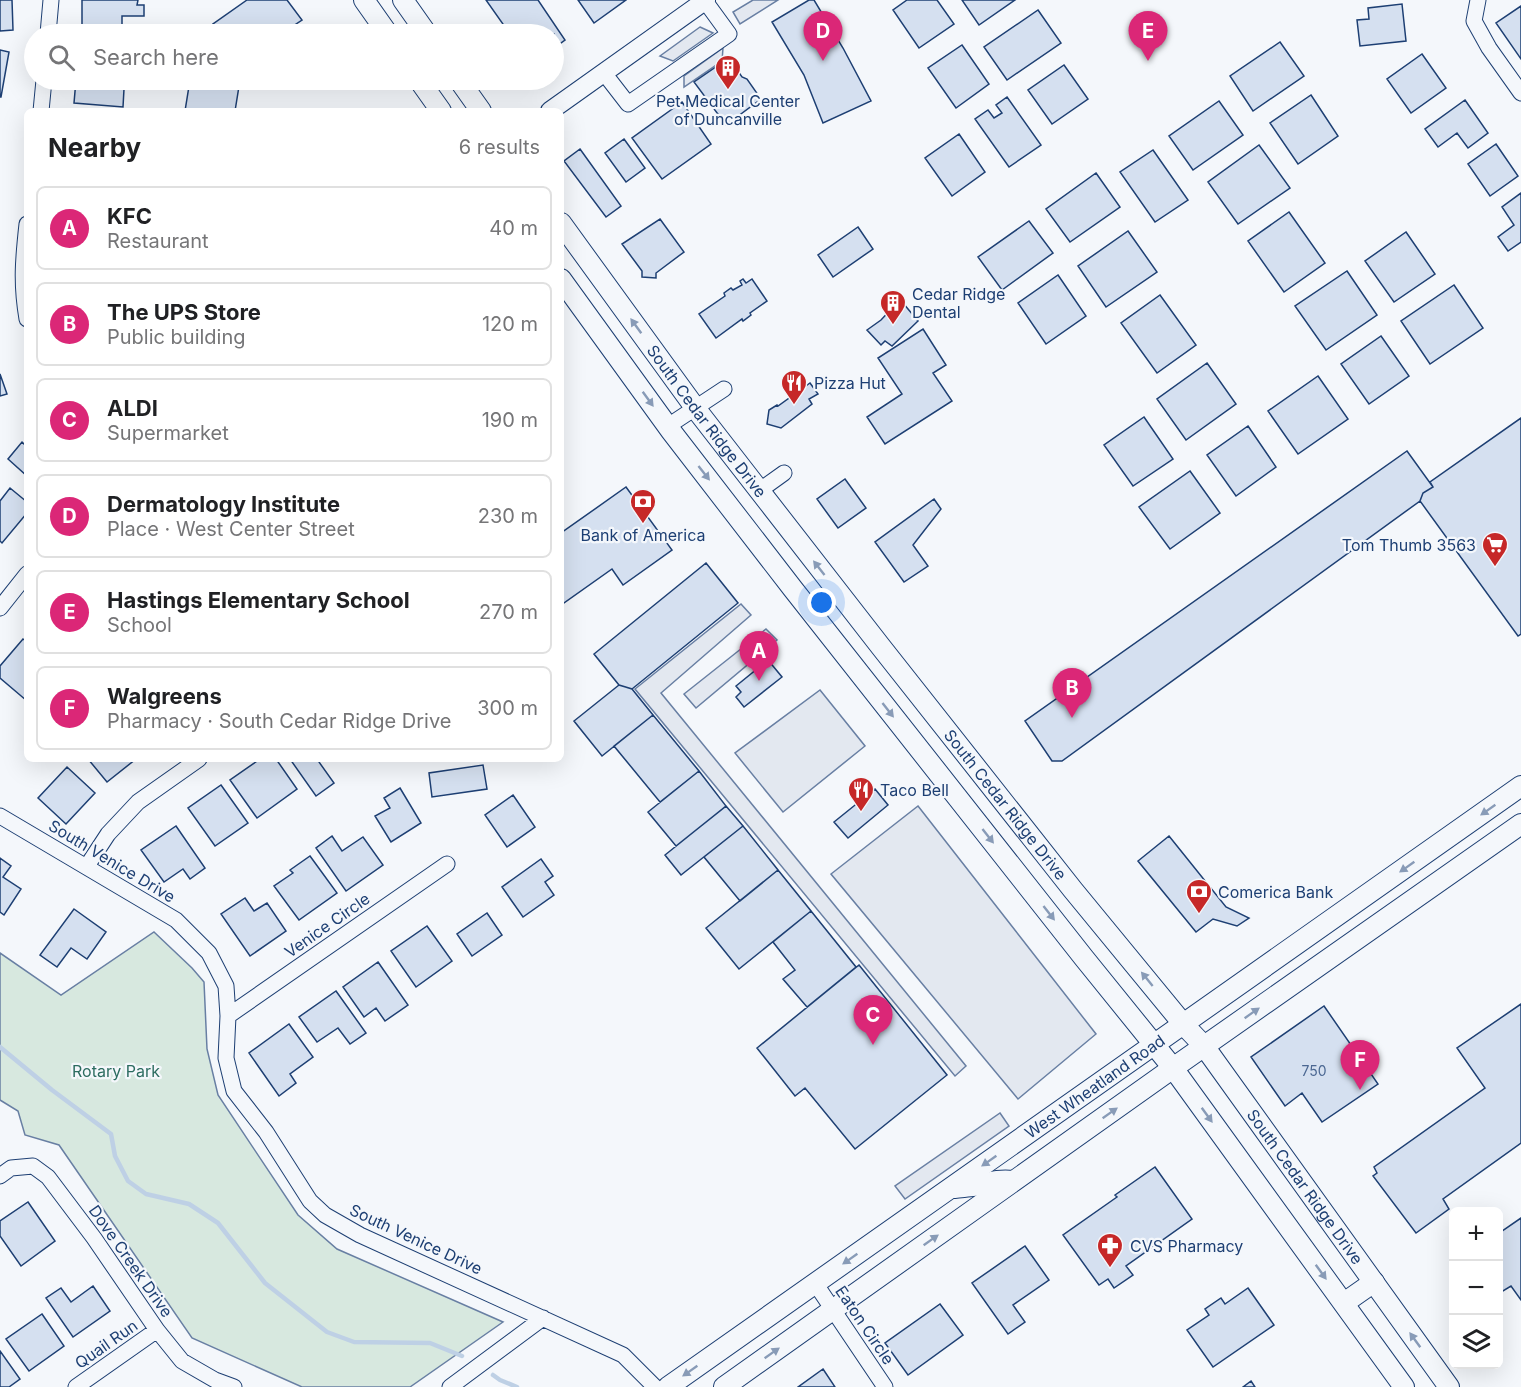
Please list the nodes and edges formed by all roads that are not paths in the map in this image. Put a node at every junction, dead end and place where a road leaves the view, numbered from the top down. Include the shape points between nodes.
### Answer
1 (51, 0) edge
2 (364, 0) edge
3 (403, 0) edge
4 (705, 0) edge
5 (1478, 0) edge
6 (49, 24) edge
7 (381, 24) edge
8 (421, 24) edge
9 (604, 73) junction
10 (43, 90) edge
11 (426, 90) edge
12 (466, 90) edge
13 (1521, 93) edge
14 (41, 108) edge
15 (439, 108) edge
16 (479, 108) edge
17 (554, 108) edge
18 (564, 226) edge
19 (24, 247) edge
20 (564, 283) edge
21 (24, 300) edge
22 (724, 389) dead end
23 (695, 407) junction
24 (668, 426) junction
25 (784, 473) dead end
26 (759, 491) junction
27 (24, 578) edge
28 (0, 608) edge
29 (881, 647) junction
30 (852, 664) junction
31 (195, 762) edge
32 (1521, 786) edge
33 (0, 816) edge
34 (1521, 824) edge
35 (1455, 833) junction
36 (1047, 857) junction
37 (1474, 858) junction
38 (447, 864) dead end
39 (87, 866) junction
40 (1014, 869) junction
41 (228, 1016) junction
42 (1184, 1024) junction
43 (1153, 1045) junction
44 (1204, 1046) junction
45 (1173, 1068) junction
46 (0, 1176) edge
47 (1013, 1181) junction
48 (949, 1189) junction
49 (1374, 1282) junction
50 (815, 1283) junction
51 (1344, 1303) junction
52 (833, 1310) junction
53 (543, 1318) junction
54 (157, 1330) junction
55 (76, 1387) edge
56 (234, 1387) edge
57 (450, 1387) edge
58 (655, 1387) edge
59 (668, 1387) edge
60 (724, 1387) edge
61 (885, 1387) edge
62 (1404, 1387) edge
63 (1449, 1387) edge

1 - 6 street
2 - 7 main road
3 - 8 main road
4 - 9 street
4 - 9 street via 729,34 628,104
5 - 13 street via 1474,21
9 - 17 street
10 - 14 street
11 - 15 main road
12 - 16 main road
23 -> 18 main road, South Cedar Ridge Drive
19 - 21 street
20 -> 24 main road, South Cedar Ridge Drive
22 - 23 street
23 - 24 street
23 - 26 main road, South Cedar Ridge Drive
24 -> 30 main road, South Cedar Ridge Drive
25 - 26 street
29 -> 26 main road, South Cedar Ridge Drive
27 - 28 street
29 - 30 main road
29 - 36 main road, South Cedar Ridge Drive
30 -> 40 main road, South Cedar Ridge Drive
31 - 39 street via 138,802 108,834
32 -> 35 main road, West Wheatland Road
33 - 39 street, South Venice Drive
34 - 37 main road, West Wheatland Road
35 - 37 main road
35 -> 42 main road, West Wheatland Road
36 - 40 main road
42 -> 36 main road, South Cedar Ridge Drive
44 -> 37 main road, West Wheatland Road
38 - 41 street, Venice Circle
39 - 41 street, South Venice Drive via 176,920 209,953 226,986
40 -> 43 main road, South Cedar Ridge Drive
41 - 53 street, South Venice Drive via 226,1058 234,1091 266,1132 310,1201 325,1215 360,1235
42 - 43 main road, West Wheatland Road
42 - 44 main road, South Cedar Ridge Drive
43 - 45 main road, South Cedar Ridge Drive
43 -> 48 main road, West Wheatland Road
44 - 45 main road, West Wheatland Road
44 - 49 main road, South Cedar Ridge Drive
47 -> 45 main road, West Wheatland Road
45 -> 51 main road, South Cedar Ridge Drive
46 - 54 street, Dove Creek Drive via 10,1168 33,1166 48,1177
47 - 48 main road via 1002,1179
52 -> 47 main road, West Wheatland Road
48 -> 50 main road, West Wheatland Road
49 - 51 main road
63 -> 49 main road, South Cedar Ridge Drive
50 - 52 street, Eaton Circle
50 -> 59 main road, West Wheatland Road
51 - 62 main road, South Cedar Ridge Drive
60 -> 52 main road, West Wheatland Road
52 - 61 street, Eaton Circle
53 - 57 street
53 - 58 street, South Venice Drive via 623,1355
54 - 55 street, Quail Run
54 - 56 street, Dove Creek Drive via 182,1361

